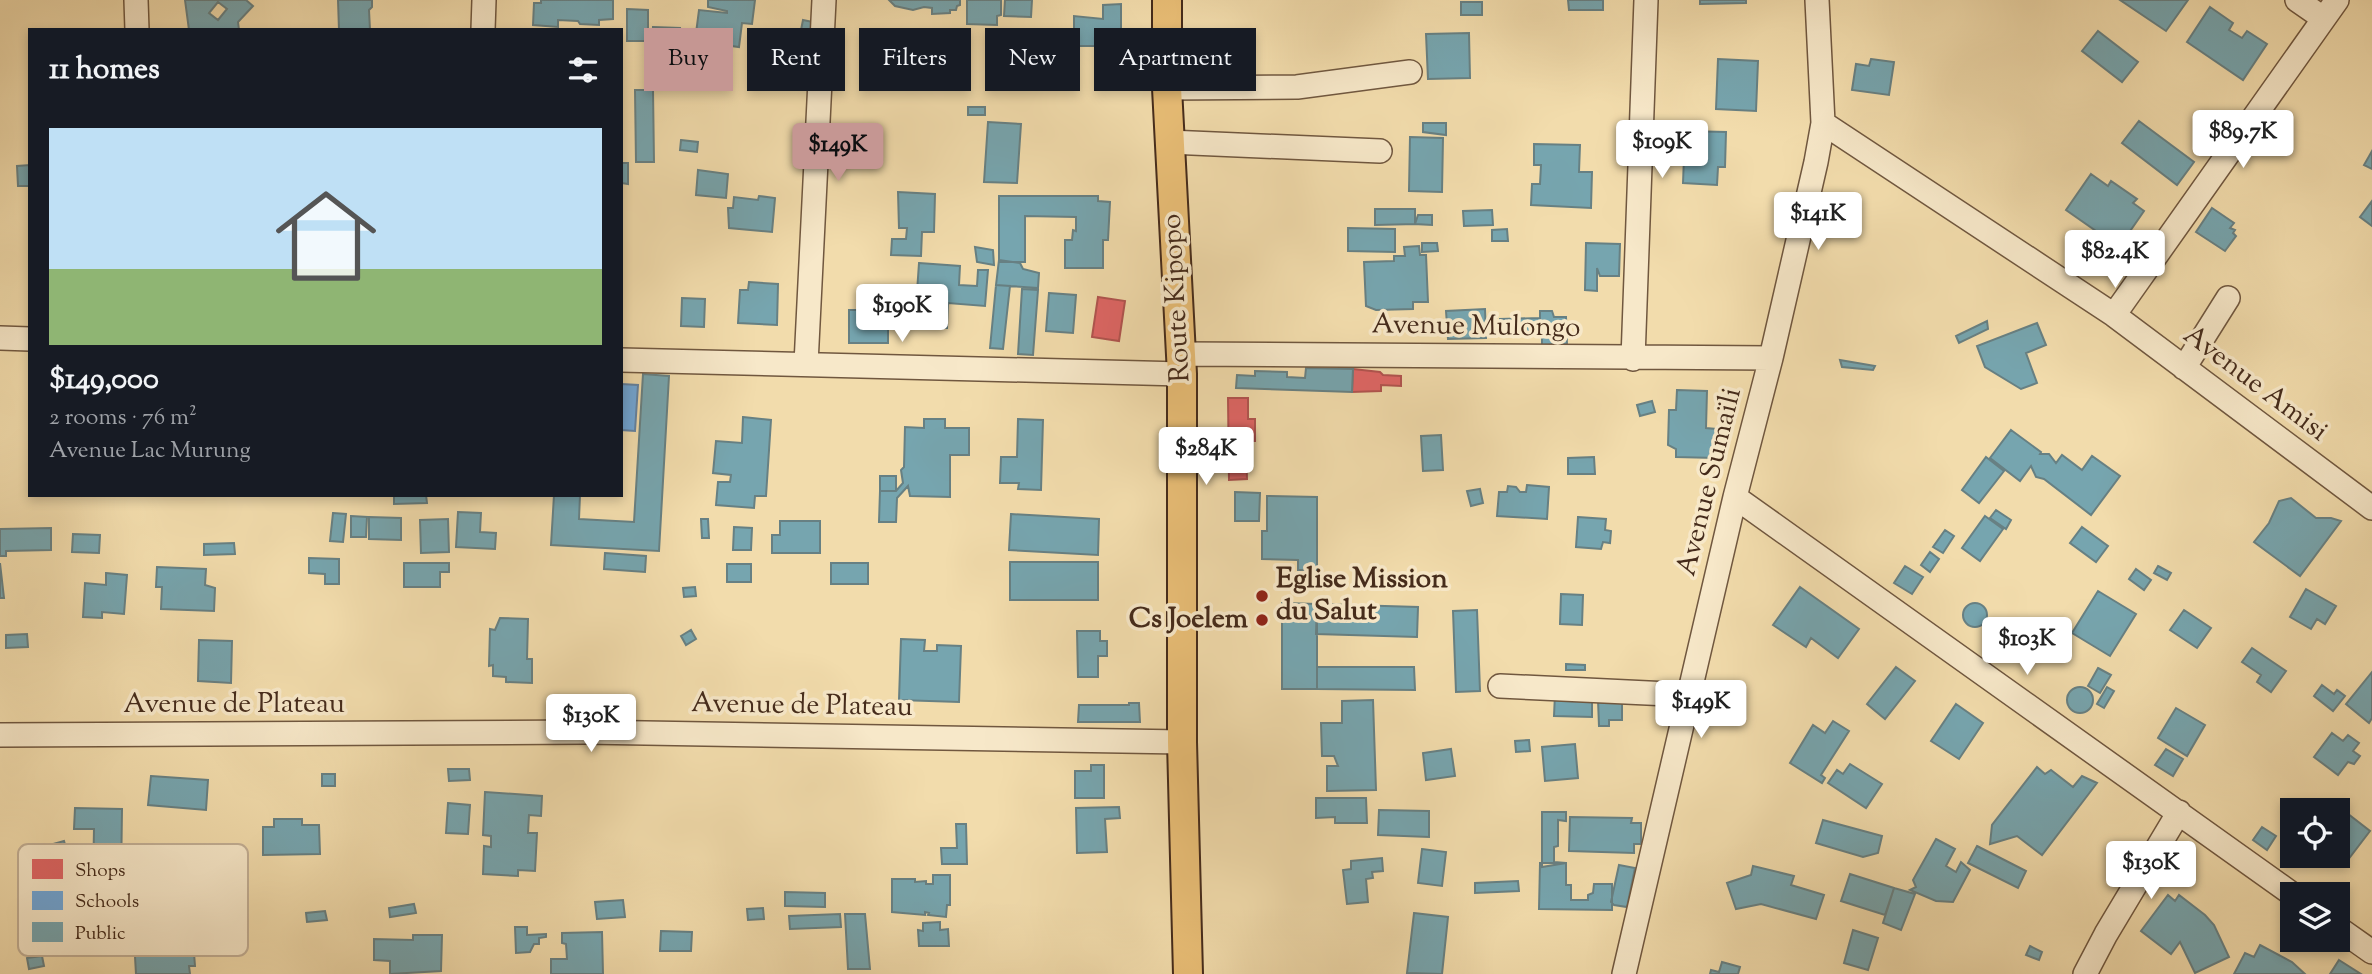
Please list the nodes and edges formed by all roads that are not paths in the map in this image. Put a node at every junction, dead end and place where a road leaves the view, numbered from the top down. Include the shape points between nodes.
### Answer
1 (136, 0) edge
2 (484, 0) edge
3 (824, 0) edge
4 (1167, 0) edge
5 (1646, 0) edge
6 (1817, 0) edge
7 (2298, 0) edge
8 (2330, 9) edge
9 (137, 28) edge
10 (483, 28) edge
11 (1167, 28) edge
12 (1410, 72) dead end
13 (1256, 87) edge
14 (1167, 91) edge
15 (1823, 123) junction
16 (1169, 142) junction
17 (1380, 151) dead end
18 (2228, 298) dead end
19 (2114, 315) junction
20 (0, 338) edge
21 (28, 339) edge
22 (1771, 358) junction
23 (1633, 359) junction
24 (623, 360) edge
25 (806, 364) junction
26 (1181, 364) junction
27 (2184, 368) junction
28 (1735, 497) junction
29 (2372, 508) edge
30 (1500, 686) dead end
31 (1690, 695) junction
32 (0, 735) edge
33 (1182, 742) junction
34 (2179, 812) junction
35 (2280, 885) edge
36 (2350, 936) edge
37 (2372, 952) edge
38 (1188, 974) edge
39 (1624, 974) edge
40 (2085, 974) edge

1 - 9 street
2 - 10 street
3 - 25 street
4 - 11 main road, Route Kipopo
5 - 23 street
6 - 15 street, Avenue Sumaïli
7 - 8 street
8 - 19 street
12 - 13 street via 1297,87
14 - 16 main road, Route Kipopo
15 - 19 street, Avenue Amisi
15 - 22 street, Avenue Sumaïli
16 - 17 street
16 - 26 main road, Route Kipopo
18 - 27 street
19 - 27 street, Avenue Amisi
20 - 21 street
22 - 23 street, Avenue Mulongo
22 - 28 street, Avenue Sumaïli
23 - 26 street, Avenue Mulongo
24 - 25 street, Avenue Mulongo
25 - 26 street, Avenue Mulongo
26 - 33 main road, Route Kipopo
27 - 29 street, Avenue Amisi
28 - 31 street, Avenue Sumaïli
28 - 34 street
30 - 31 street
31 - 39 street, Avenue Sumaïli
32 - 33 street, Avenue de Plateau via 586,732
33 - 38 main road, Route Kipopo
34 - 35 street
34 - 40 street
36 - 37 street

